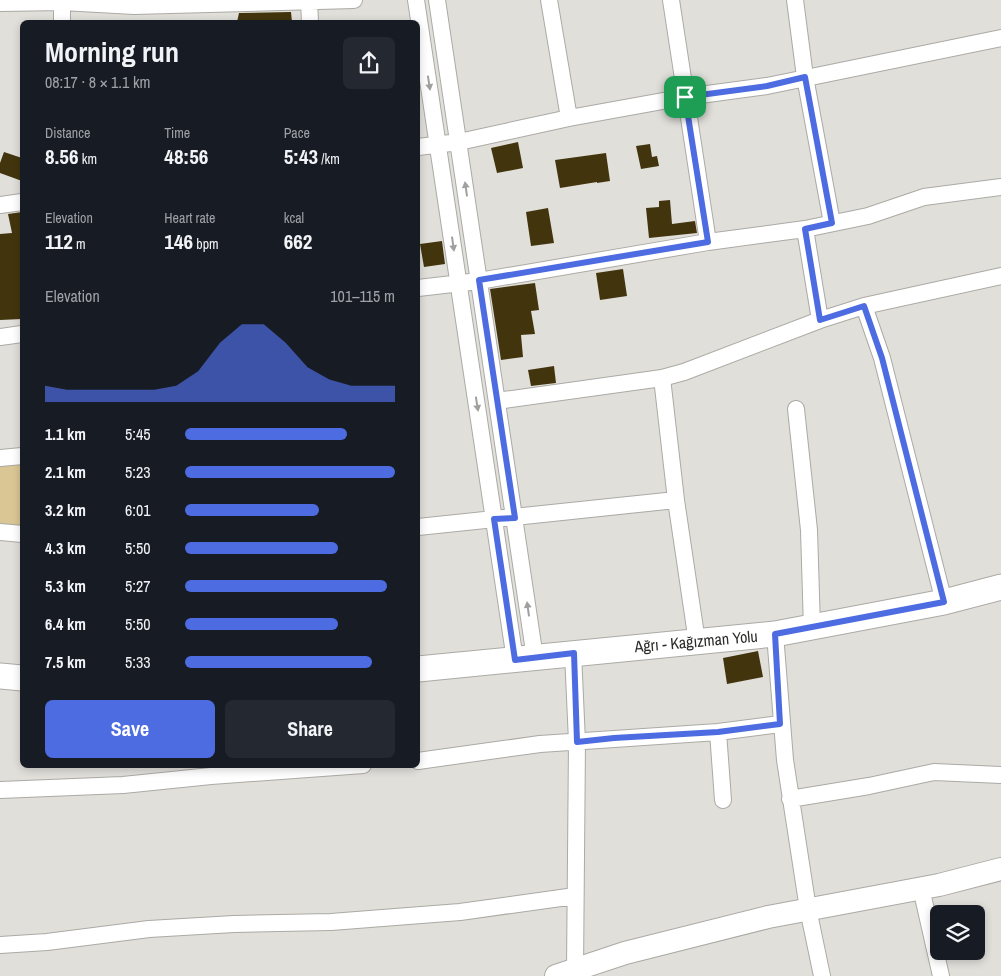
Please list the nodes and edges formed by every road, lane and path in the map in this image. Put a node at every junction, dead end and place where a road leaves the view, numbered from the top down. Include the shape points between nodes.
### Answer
1 (354, 0) edge
2 (416, 0) edge
3 (437, 0) edge
4 (549, 0) edge
5 (670, 0) edge
6 (795, 0) edge
7 (62, 1) edge
8 (309, 1) edge
9 (0, 2) edge
10 (62, 20) edge
11 (310, 20) edge
12 (419, 20) edge
13 (420, 26) edge
14 (1001, 38) edge
15 (805, 77) junction
16 (685, 97) junction
17 (569, 118) junction
18 (459, 142) junction
19 (438, 145) junction
20 (420, 147) edge
21 (1001, 187) edge
22 (20, 202) edge
23 (0, 205) edge
24 (832, 223) junction
25 (805, 229) junction
26 (708, 242) junction
27 (1001, 276) edge
28 (479, 280) junction
29 (458, 283) junction
30 (420, 288) edge
31 (864, 306) junction
32 (820, 320) junction
33 (20, 334) edge
34 (0, 337) edge
35 (662, 378) junction
36 (497, 400) junction
37 (796, 409) dead end
38 (20, 456) edge
39 (0, 458) edge
40 (676, 500) junction
41 (515, 518) junction
42 (494, 519) junction
43 (420, 527) edge
44 (0, 532) edge
45 (20, 534) edge
46 (1001, 587) edge
47 (944, 602) junction
48 (812, 628) junction
49 (775, 634) junction
50 (697, 642) junction
51 (574, 653) junction
52 (525, 659) junction
53 (420, 669) edge
54 (0, 676) edge
55 (20, 678) edge
56 (780, 724) junction
57 (718, 732) junction
58 (577, 742) junction
59 (420, 761) edge
60 (282, 768) edge
61 (202, 771) edge
62 (1001, 775) edge
63 (0, 790) edge
64 (790, 799) junction
65 (723, 800) dead end
66 (1001, 869) edge
67 (921, 888) junction
68 (575, 896) junction
69 (808, 909) junction
70 (0, 945) edge
71 (566, 973) edge
72 (822, 976) edge
73 (941, 976) edge

1 - 8 street
2 -> 12 street
3 - 18 street
4 - 17 street
5 - 16 street
6 - 15 street
7 - 8 street via 134,6
7 - 9 street
7 - 10 street
8 - 11 street
13 -> 19 street
14 - 15 street
15 - 16 street via 767,86
15 - 24 street
16 - 17 street
16 - 26 street
17 - 18 street
18 - 19 street
28 -> 18 street
19 - 20 street
19 -> 29 street
21 - 24 street via 924,197 868,216
22 - 23 street
24 - 25 street
25 - 26 street
25 - 32 street
26 - 28 street
27 - 31 street
28 - 29 street
28 - 36 street
29 - 30 street
29 -> 42 street
31 - 32 street
31 - 47 street via 882,358
32 - 35 street
33 - 34 street
35 - 36 street
35 - 40 street
36 - 41 street
37 - 48 street via 809,530
38 - 39 street
40 - 41 street
40 - 50 street
41 - 42 street
52 -> 41 street
42 - 43 street
42 - 52 street
44 - 45 street
46 - 47 main road, Ağrı - Kağızman Yolu
47 - 48 main road, Ağrı - Kağızman Yolu
48 - 49 main road, Ağrı - Kağızman Yolu
49 - 50 main road, Ağrı - Kağızman Yolu
49 - 56 street
50 - 51 main road, Ağrı - Kağızman Yolu
51 - 52 main road, Ağrı - Kağızman Yolu
51 - 58 street
52 - 53 main road, Ağrı - Kağızman Yolu
54 - 55 main road
56 - 57 street
56 - 64 street
57 - 58 street
57 - 65 street
58 - 59 street
58 - 68 street
60 - 61 street
61 - 63 street via 124,786
62 - 64 street via 934,772
64 - 69 street
66 - 67 street
67 - 69 street
67 - 73 street
68 - 70 street via 460,912 331,922 149,929
68 - 71 street
69 - 71 street via 634,950
69 - 72 street

